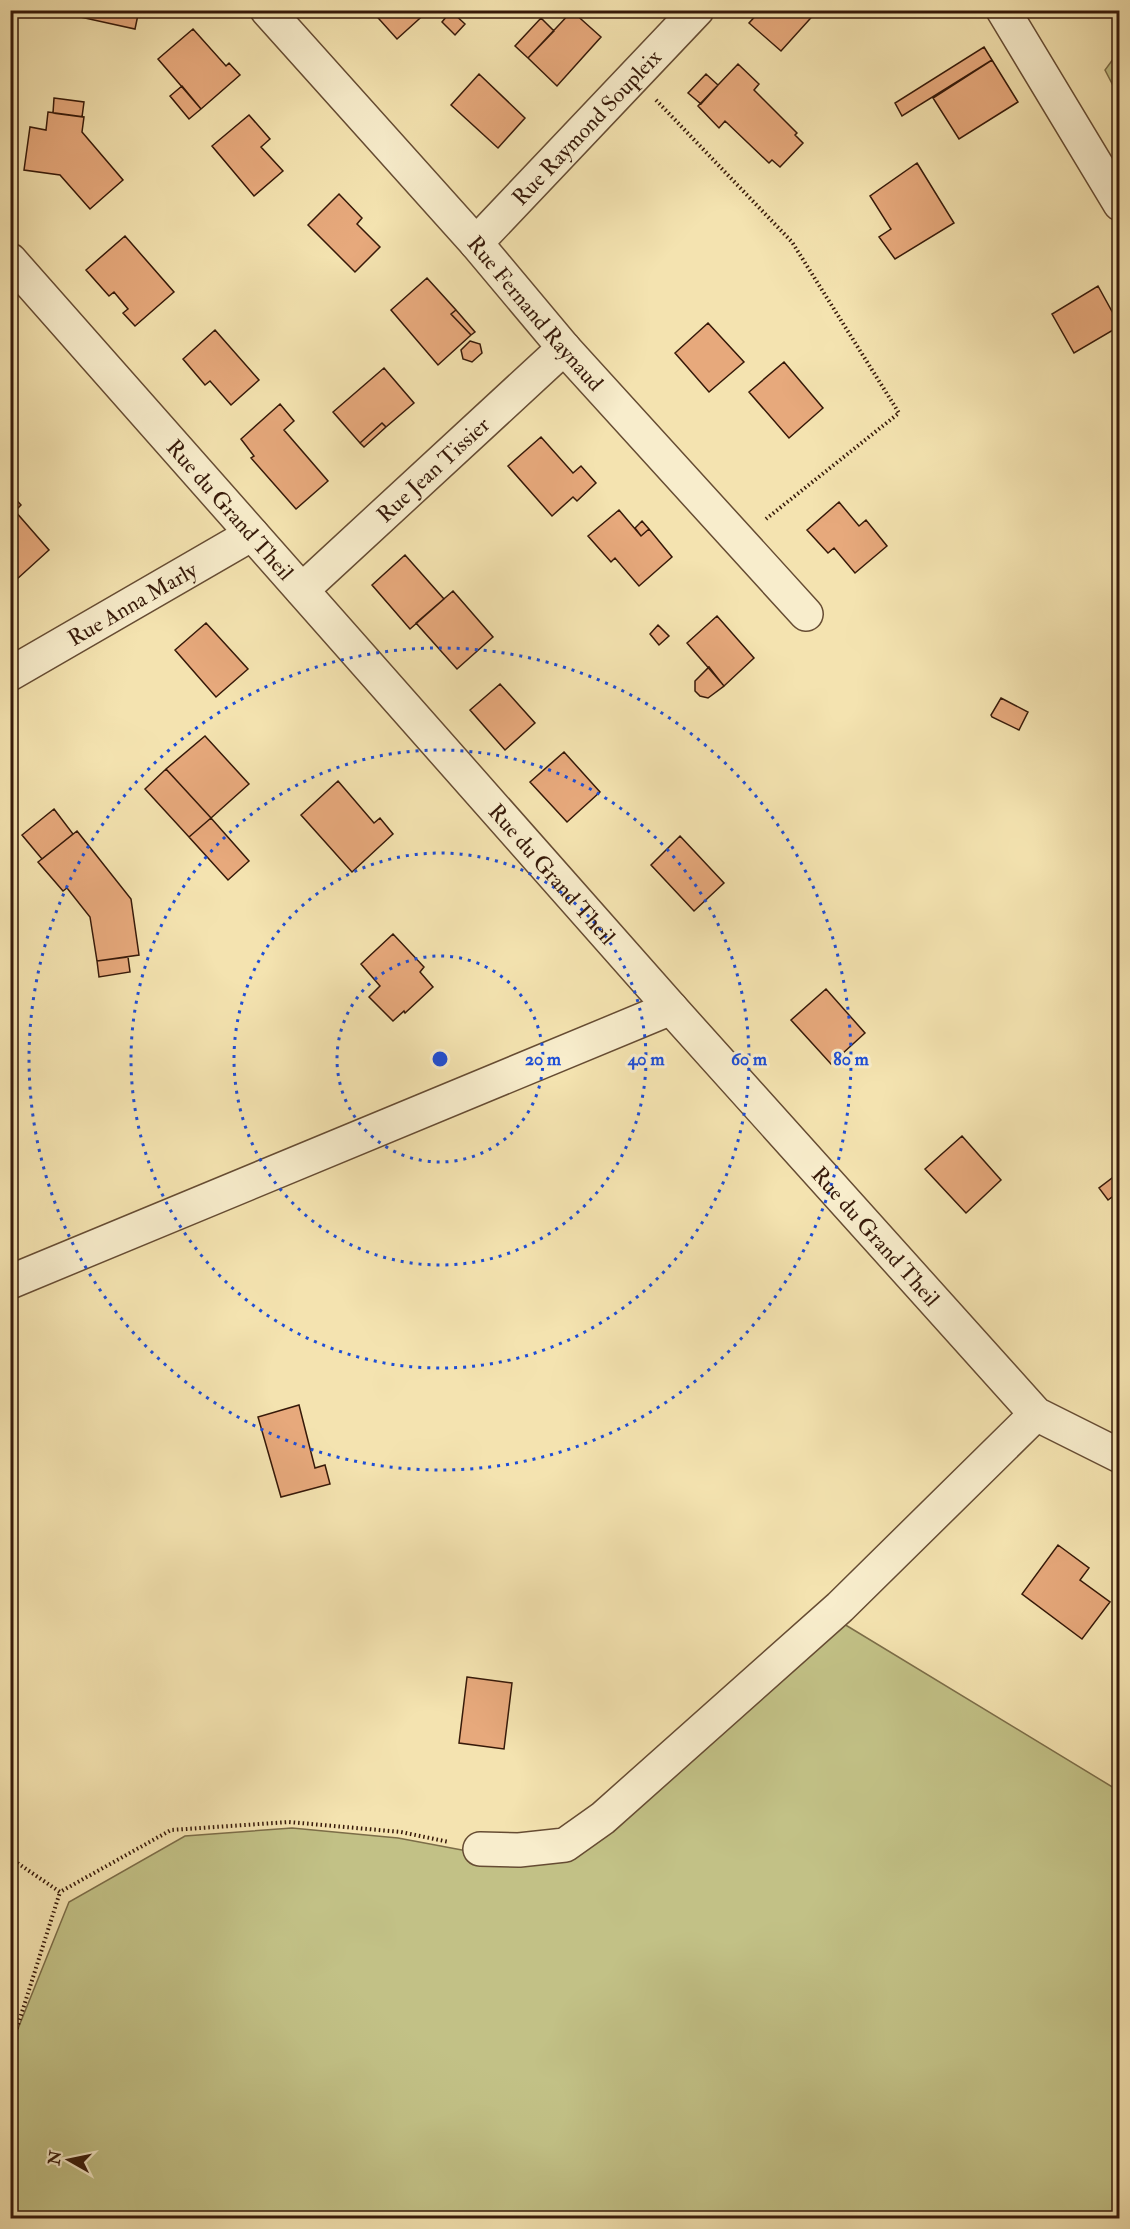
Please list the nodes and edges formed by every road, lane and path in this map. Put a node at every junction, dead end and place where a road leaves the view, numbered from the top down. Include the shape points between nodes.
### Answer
1 (267, 10) edge
2 (697, 10) edge
3 (1004, 10) edge
4 (655, 100) dead end
5 (1119, 204) edge
6 (477, 243) junction
7 (10, 260) edge
8 (564, 348) junction
9 (760, 523) dead end
10 (252, 534) junction
11 (302, 590) junction
12 (806, 614) dead end
13 (10, 674) edge
14 (671, 1008) junction
15 (10, 1282) edge
16 (1036, 1414) junction
17 (1119, 1456) edge
18 (480, 1849) joint
19 (10, 1858) edge
20 (60, 1892) junction
21 (10, 2050) edge

1 - 6 street, Rue Fernand Raynaud
2 - 6 street, Rue Raymond Soupleix
3 - 5 street
4 - 9 path via 792,242 899,413
6 - 8 street, Rue Fernand Raynaud
7 - 10 street, Rue du Grand Theil
8 - 11 street, Rue Jean Tissier
8 - 12 street, Rue Fernand Raynaud
10 - 11 street, Rue du Grand Theil
10 - 13 street, Rue Anna Marly
11 - 14 street, Rue du Grand Theil
14 - 15 street
14 - 16 street, Rue du Grand Theil
16 - 17 street, Rue du Grand Theil
16 - 18 street via 840,1607 603,1818 565,1845
18 - 20 path via 401,1832 289,1822 171,1830
19 - 20 path
20 - 21 path

